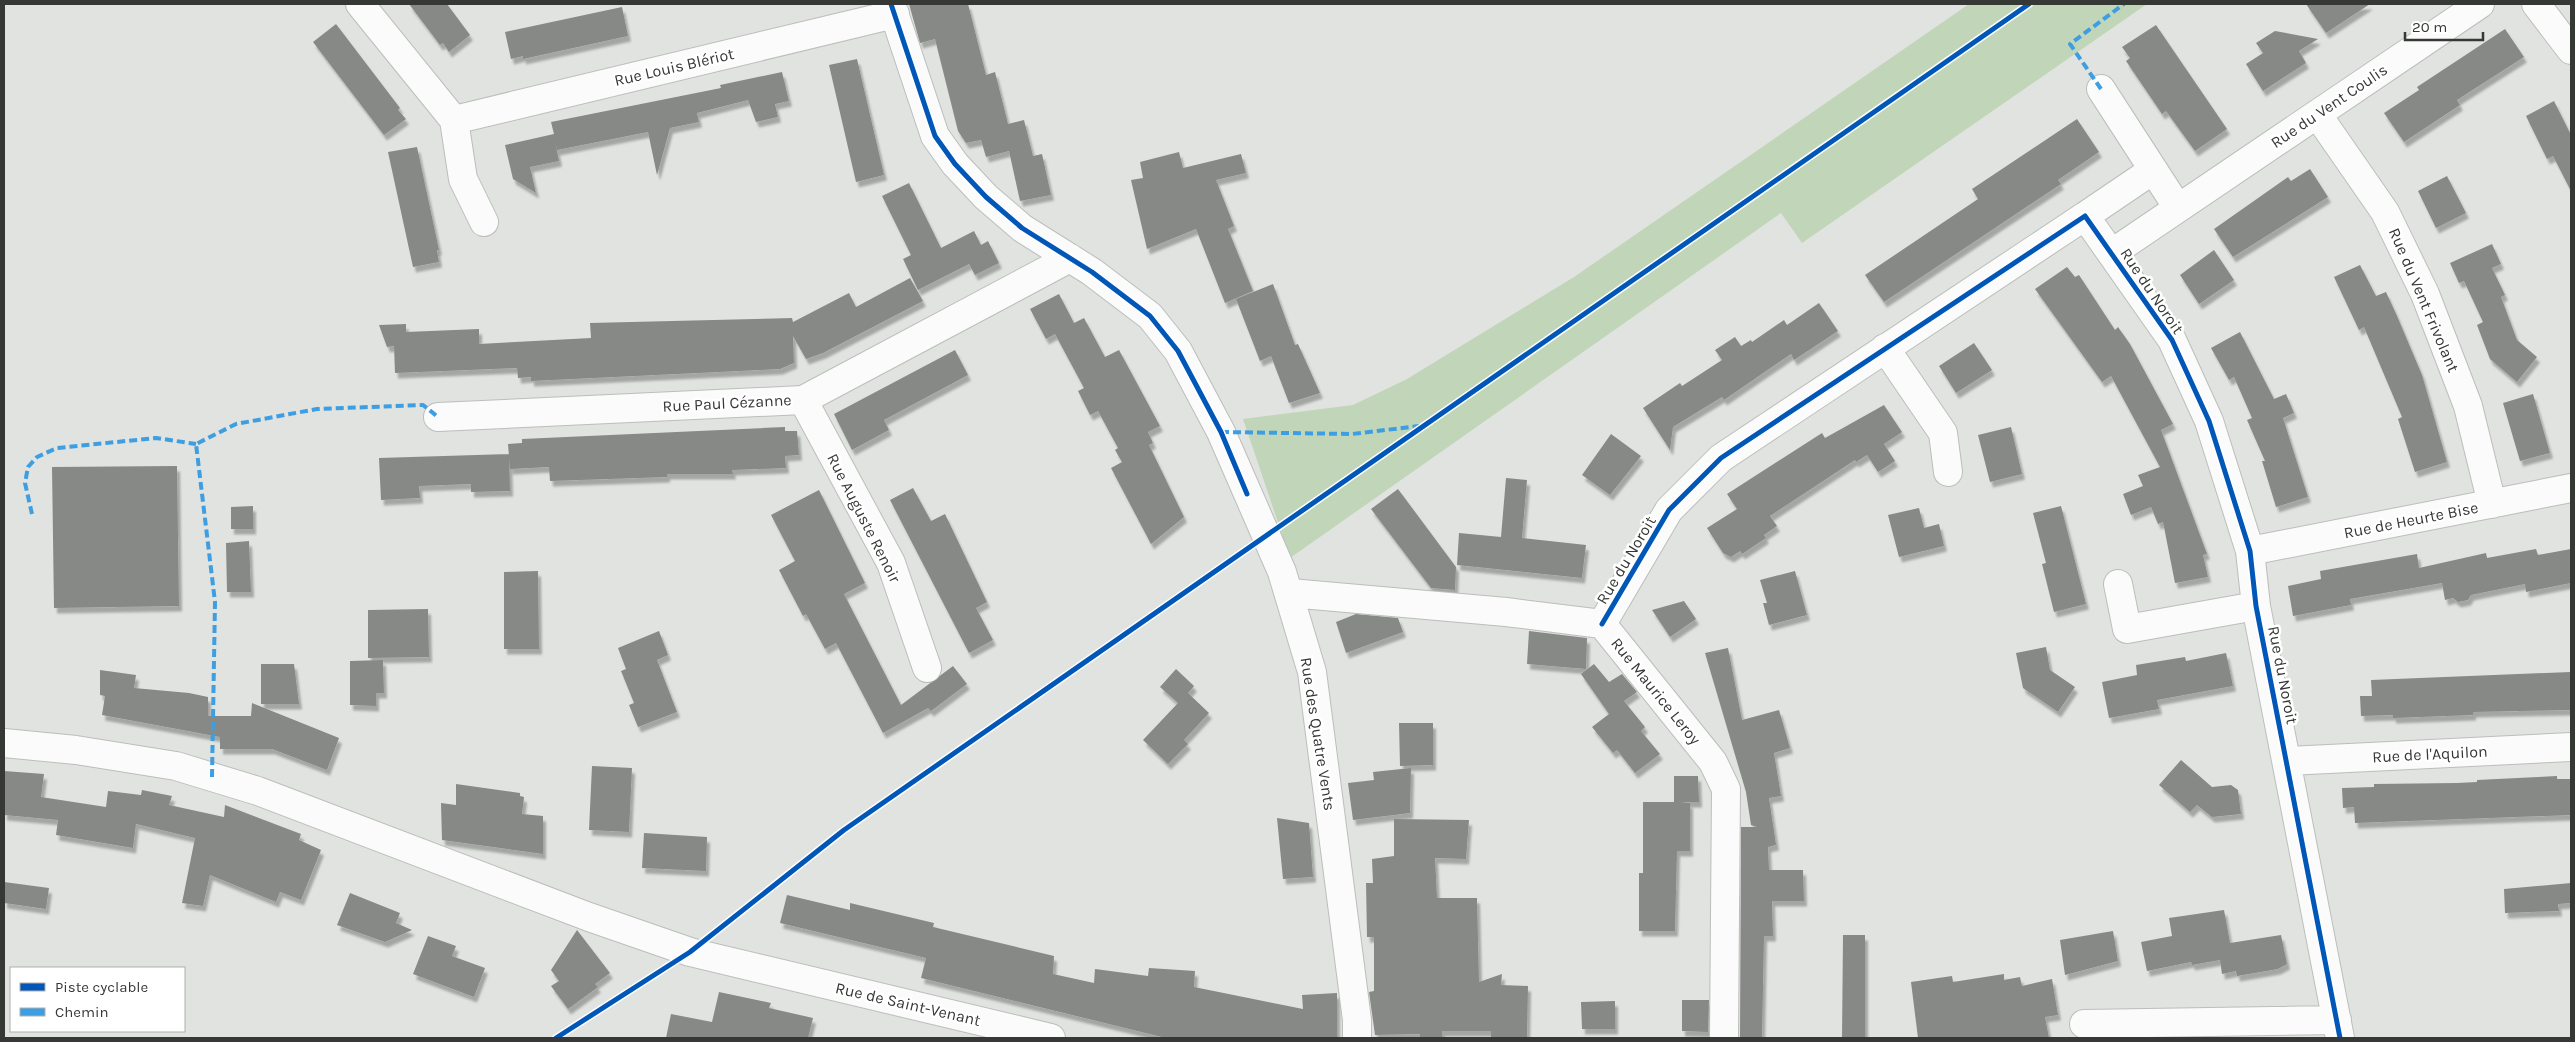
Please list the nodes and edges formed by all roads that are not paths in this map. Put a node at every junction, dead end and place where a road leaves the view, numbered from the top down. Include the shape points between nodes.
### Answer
1 (360, 4) edge
2 (2480, 4) edge
3 (2536, 4) edge
4 (893, 9) edge
5 (2571, 50) edge
6 (2100, 89) dead end
7 (2317, 114) junction
8 (454, 120) junction
9 (2153, 170) junction
10 (2178, 208) junction
11 (2085, 216) junction
12 (484, 222) dead end
13 (2112, 253) junction
14 (1070, 258) junction
15 (1885, 348) junction
16 (803, 400) junction
17 (438, 417) dead end
18 (1948, 472) dead end
19 (2571, 488) edge
20 (2492, 504) junction
21 (2250, 551) junction
22 (1286, 582) junction
23 (2118, 584) dead end
24 (2256, 606) junction
25 (1602, 624) junction
26 (927, 668) dead end
27 (4, 743) edge
28 (2571, 747) edge
29 (2288, 761) junction
30 (2084, 1024) dead end
31 (2338, 1029) edge
32 (1051, 1038) edge
33 (1357, 1038) edge
34 (1724, 1038) edge

1 - 8 street
2 - 7 street, Rue du Vent Coulis
3 - 5 street
4 - 8 street, Rue Louis Blériot
4 - 14 street, Rue des Quatre Vents via 934,136 986,197 1022,228
6 - 9 street
7 - 10 street, Rue du Vent Coulis
7 - 20 street, Rue du Vent Frivolant via 2385,212 2425,294 2468,406
8 - 12 street via 463,179
9 - 10 street
9 - 11 street
10 - 13 street, Rue du Vent Coulis
11 - 13 street, Rue du Noroit
11 - 15 street, Rue du Noroit
13 - 21 street, Rue du Noroit via 2172,340 2209,421
14 - 16 street, Rue Paul Cézanne
14 - 22 street, Rue des Quatre Vents via 1150,316 1178,351 1221,432
15 - 18 street via 1943,433
15 - 25 street, Rue du Noroit via 1721,458 1669,510
16 - 17 street, Rue Paul Cézanne
16 - 26 street, Rue Auguste Renoir via 891,563
19 - 20 street, Rue de Heurte Bise
20 - 21 street, Rue de Heurte Bise
21 - 24 street, Rue du Noroit
22 - 25 street, Rue Maurice Leroy
22 - 33 street, Rue des Quatre Vents via 1312,672
23 - 24 street via 2127,630
24 - 29 street, Rue du Noroit
25 - 34 street, Rue Maurice Leroy via 1713,762 1726,789
27 - 32 street, Rue de Saint-Venant via 76,750 176,766 258,791 588,917 681,949
28 - 29 street, Rue de l'Aquilon
29 - 31 street, Rue du Noroit
30 - 31 street

